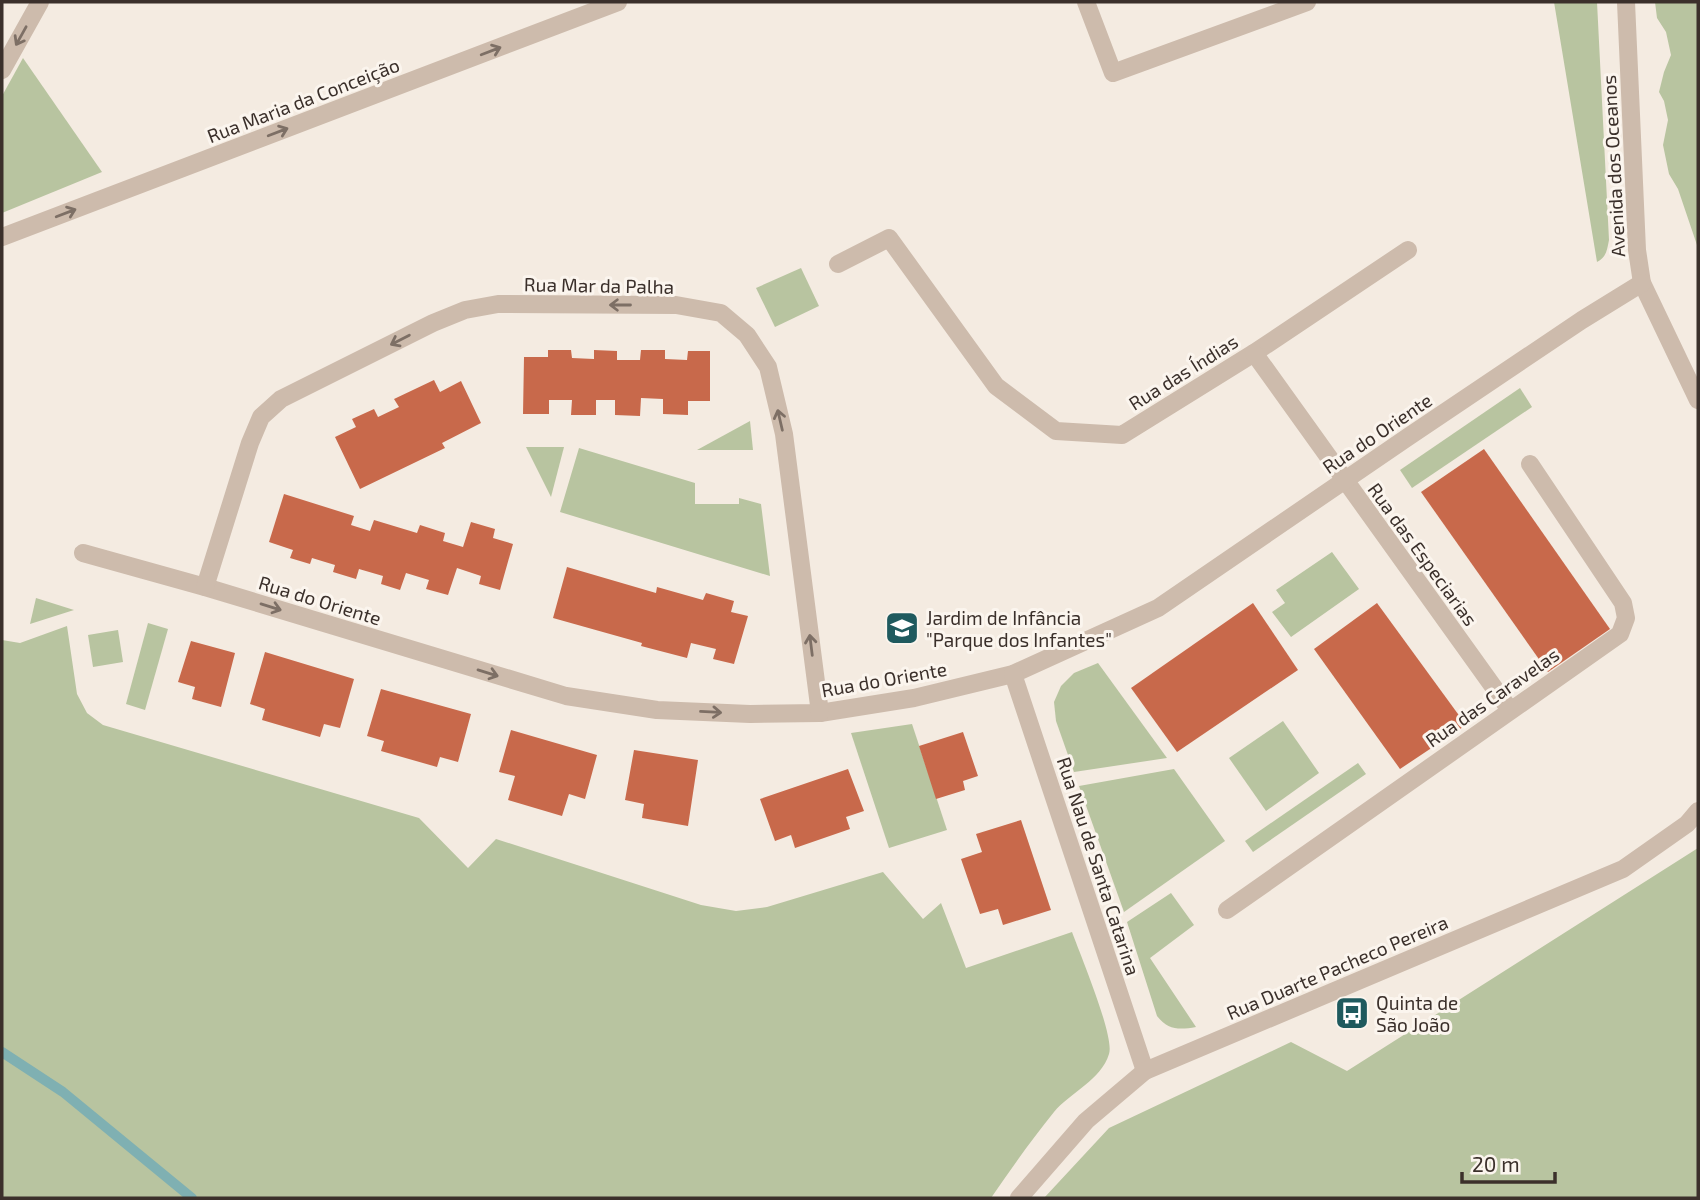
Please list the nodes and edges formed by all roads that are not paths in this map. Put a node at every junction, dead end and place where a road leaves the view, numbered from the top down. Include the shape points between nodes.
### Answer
1 (40, 2) edge
2 (618, 2) edge
3 (1086, 2) edge
4 (1307, 2) edge
5 (1626, 2) edge
6 (2, 70) edge
7 (2, 237) edge
8 (1408, 250) dead end
9 (838, 264) dead end
10 (1642, 283) junction
11 (1254, 353) junction
12 (1698, 400) edge
13 (1530, 464) dead end
14 (1346, 481) junction
15 (83, 553) dead end
16 (205, 587) junction
17 (1013, 674) junction
18 (1510, 710) junction
19 (820, 713) junction
20 (1698, 811) edge
21 (1227, 910) dead end
22 (1144, 1071) junction
23 (1019, 1198) edge

1 -> 6 street
7 -> 2 street, Rua Maria da Conceição
3 - 4 street via 1112,73
5 - 10 street, Avenida dos Oceanos via 1636,250
8 - 11 street, Rua das Índias
9 - 11 street, Rua das Índias via 890,238 996,386 1056,431 1122,435
10 - 12 street, Avenida dos Oceanos
10 - 14 street, Rua do Oriente
11 - 14 street, Rua das Especiarias
13 - 18 street, Rua das Caravelas via 1623,603 1626,618 1620,634
14 - 17 street, Rua do Oriente via 1158,608
14 - 18 street, Rua das Especiarias
15 - 16 street, Rua do Oriente
16 -> 19 street, Rua do Oriente via 566,696 657,710
19 -> 16 street, Rua Mar da Palha via 784,434 768,368 747,335 721,313 676,305 498,304 465,310 281,399 261,417 250,443
17 - 19 street, Rua do Oriente via 914,698
17 - 22 street, Rua Nau de Santa Catarina
18 - 21 street, Rua das Caravelas
20 - 22 street, Rua Duarte Pacheco Pereira via 1687,824 1623,869
22 - 23 street, Rua Duarte Pacheco Pereira via 1086,1121

